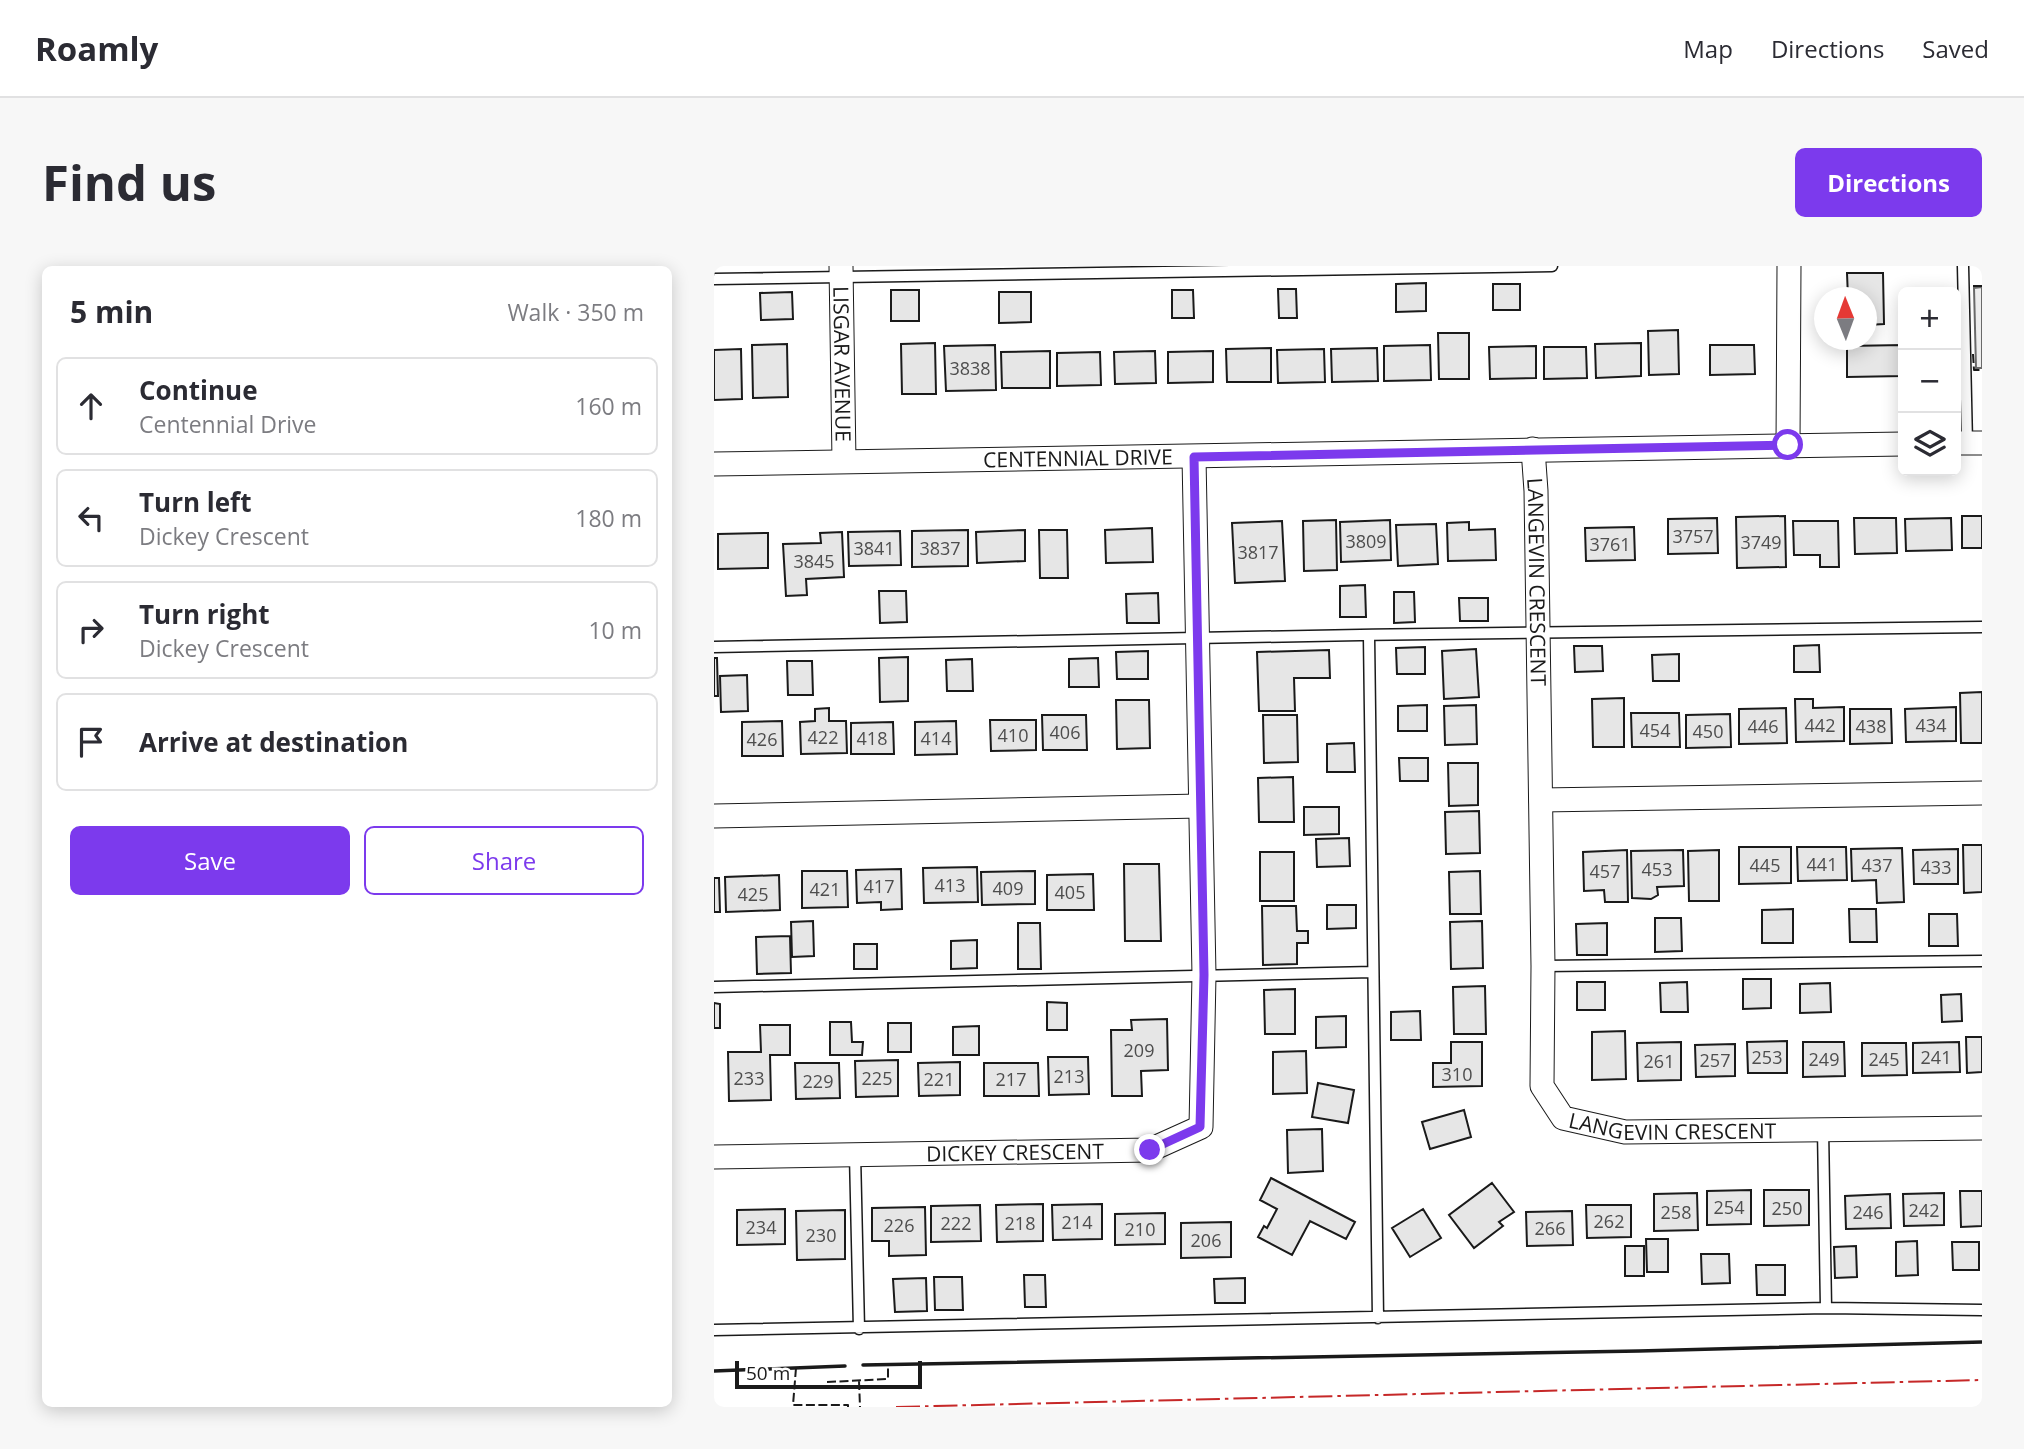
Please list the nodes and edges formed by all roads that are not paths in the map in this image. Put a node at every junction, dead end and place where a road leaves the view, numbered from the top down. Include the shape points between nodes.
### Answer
1 (1552, 266) edge
2 (1789, 266) edge
3 (1963, 266) edge
4 (1028, 270) edge
5 (841, 271) edge
6 (714, 279) edge
7 (1968, 443) edge
8 (1898, 444) edge
9 (1788, 445) junction
10 (1533, 449) junction
11 (1194, 457) junction
12 (844, 461) junction
13 (714, 464) edge
14 (1982, 627) edge
15 (1538, 633) junction
16 (1369, 636) junction
17 (1197, 637) junction
18 (714, 648) edge
19 (1982, 793) edge
20 (1541, 800) junction
21 (1200, 806) junction
22 (714, 816) edge
23 (1982, 961) edge
24 (1543, 966) junction
25 (1373, 972) junction
26 (1204, 975) junction
27 (714, 987) edge
28 (1982, 1128) edge
29 (1823, 1129) junction
30 (855, 1154) junction
31 (714, 1157) edge
32 (1826, 1308) junction
33 (1982, 1310) edge
34 (1378, 1318) junction
35 (859, 1329) junction
36 (714, 1330) edge

1 - 4 lane
2 - 9 street
3 - 7 lane
4 - 5 lane
5 - 6 lane
5 - 12 street, LISGAR AVENUE
8 - 9 street, CENTENNIAL DRIVE
9 - 10 street, CENTENNIAL DRIVE
10 - 11 street, CENTENNIAL DRIVE
10 - 15 street, LANGEVIN CRESCENT
11 - 12 street, CENTENNIAL DRIVE
11 - 17 street, DICKEY CRESCENT
12 - 13 street, CENTENNIAL DRIVE
14 - 15 lane
15 - 16 lane
15 - 20 street, LANGEVIN CRESCENT
16 - 17 lane
16 - 25 lane
17 - 18 lane
17 - 21 street, DICKEY CRESCENT
19 - 20 street
20 - 24 street, LANGEVIN CRESCENT
21 - 22 street
21 - 26 street, DICKEY CRESCENT
23 - 24 lane
24 - 29 street, LANGEVIN CRESCENT via 1542,1086 1563,1118 1625,1132
25 - 26 lane
25 - 34 lane
26 - 27 lane
26 - 30 street, DICKEY CRESCENT via 1200,1127 1150,1150
28 - 29 street, LANGEVIN CRESCENT
29 - 32 lane
30 - 31 street, DICKEY CRESCENT
30 - 35 lane
32 - 33 lane
32 - 34 lane
34 - 35 lane
35 - 36 lane

